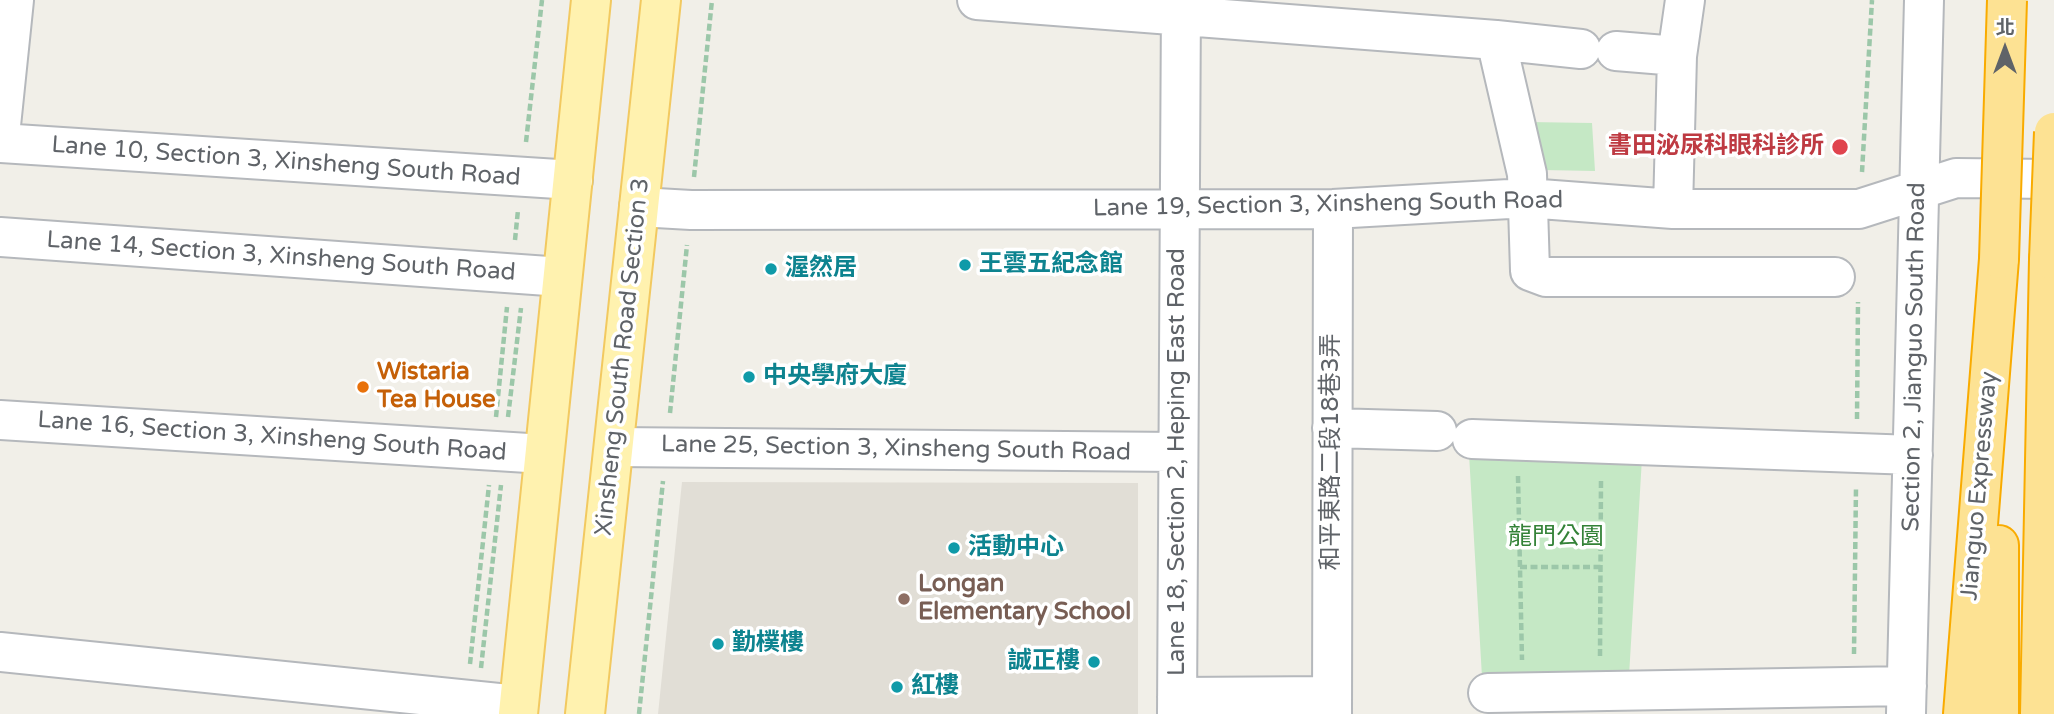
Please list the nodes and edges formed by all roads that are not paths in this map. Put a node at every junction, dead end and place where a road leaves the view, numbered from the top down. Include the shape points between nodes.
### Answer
1 (14, 0) edge
2 (591, 0) edge
3 (661, 0) edge
4 (977, 0) edge
5 (1685, 0) edge
6 (1924, 0) edge
7 (2007, 0) edge
8 (1181, 8) edge
9 (1496, 40) junction
10 (1677, 56) junction
11 (2, 88) edge
12 (2054, 132) edge
13 (0, 135) edge
14 (0, 143) edge
15 (2054, 179) edge
16 (573, 180) junction
17 (1919, 190) junction
18 (1527, 198) junction
19 (639, 206) junction
20 (1180, 209) junction
21 (1333, 209) junction
22 (1673, 209) junction
23 (0, 237) edge
24 (1999, 259) junction
25 (2049, 259) junction
26 (562, 277) junction
27 (1835, 277) dead end
28 (2054, 326) edge
29 (0, 420) edge
30 (1332, 428) junction
31 (614, 447) junction
32 (1178, 452) junction
33 (544, 454) junction
34 (1913, 455) junction
35 (0, 652) edge
36 (1506, 693) road end
37 (1906, 700) edge
38 (1644, 703) edge
39 (1177, 705) edge
40 (1332, 705) edge
41 (518, 710) edge
42 (585, 714) edge
43 (1963, 714) edge
44 (1998, 714) edge
45 (2040, 714) edge

1 - 11 street
2 - 16 main road
3 - 19 main road, Xinsheng South Road Section 3
4 - 8 street
5 - 10 street
6 - 17 street, Section 2, Jianguo South Road
7 - 24 highway, Jianguo Expressway, bridge
8 - 9 street
8 - 20 street, Lane 18, Section 2, Heping East Road
9 - 10 street
9 - 18 street via 1527,174
10 - 22 street
11 - 13 street
12 - 25 highway, bridge
14 - 16 street, Lane 10, Section 3, Xinsheng South Road
15 - 17 street, Lane 19, Section 3, Xinsheng South Road via 1956,178
16 - 26 main road
17 - 22 street, Lane 19, Section 3, Xinsheng South Road via 1859,209
17 - 34 street, Section 2, Jianguo South Road
18 - 21 street, Lane 19, Section 3, Xinsheng South Road
18 - 22 street, Lane 19, Section 3, Xinsheng South Road
18 - 27 street via 1530,271 1546,277
19 - 20 street, Lane 19, Section 3, Xinsheng South Road via 691,210
19 - 31 main road, Xinsheng South Road Section 3
20 - 21 street, Lane 19, Section 3, Xinsheng South Road
20 - 32 street, Lane 18, Section 2, Heping East Road
21 - 30 street, 和平東路二段18巷3弄
23 - 26 street, Lane 14, Section 3, Xinsheng South Road
24 - 43 highway, Jianguo Expressway
24 - 44 highway, Jianguo Expressway
25 - 28 highway
25 - 45 highway
26 - 33 main road
29 - 33 street, Lane 16, Section 3, Xinsheng South Road
30 - 34 street
30 - 40 street, 和平東路二段18巷3弄
31 - 32 street, Lane 25, Section 3, Xinsheng South Road
31 - 42 main road, Xinsheng South Road Section 3
32 - 39 street, Lane 18, Section 2, Heping East Road
33 - 41 main road
34 - 37 street, Section 2, Jianguo South Road
35 - 41 street via 472,700
36 - 38 street via 1600,692
37 - 38 street
39 - 40 street, 和平東路二段18巷3弄

